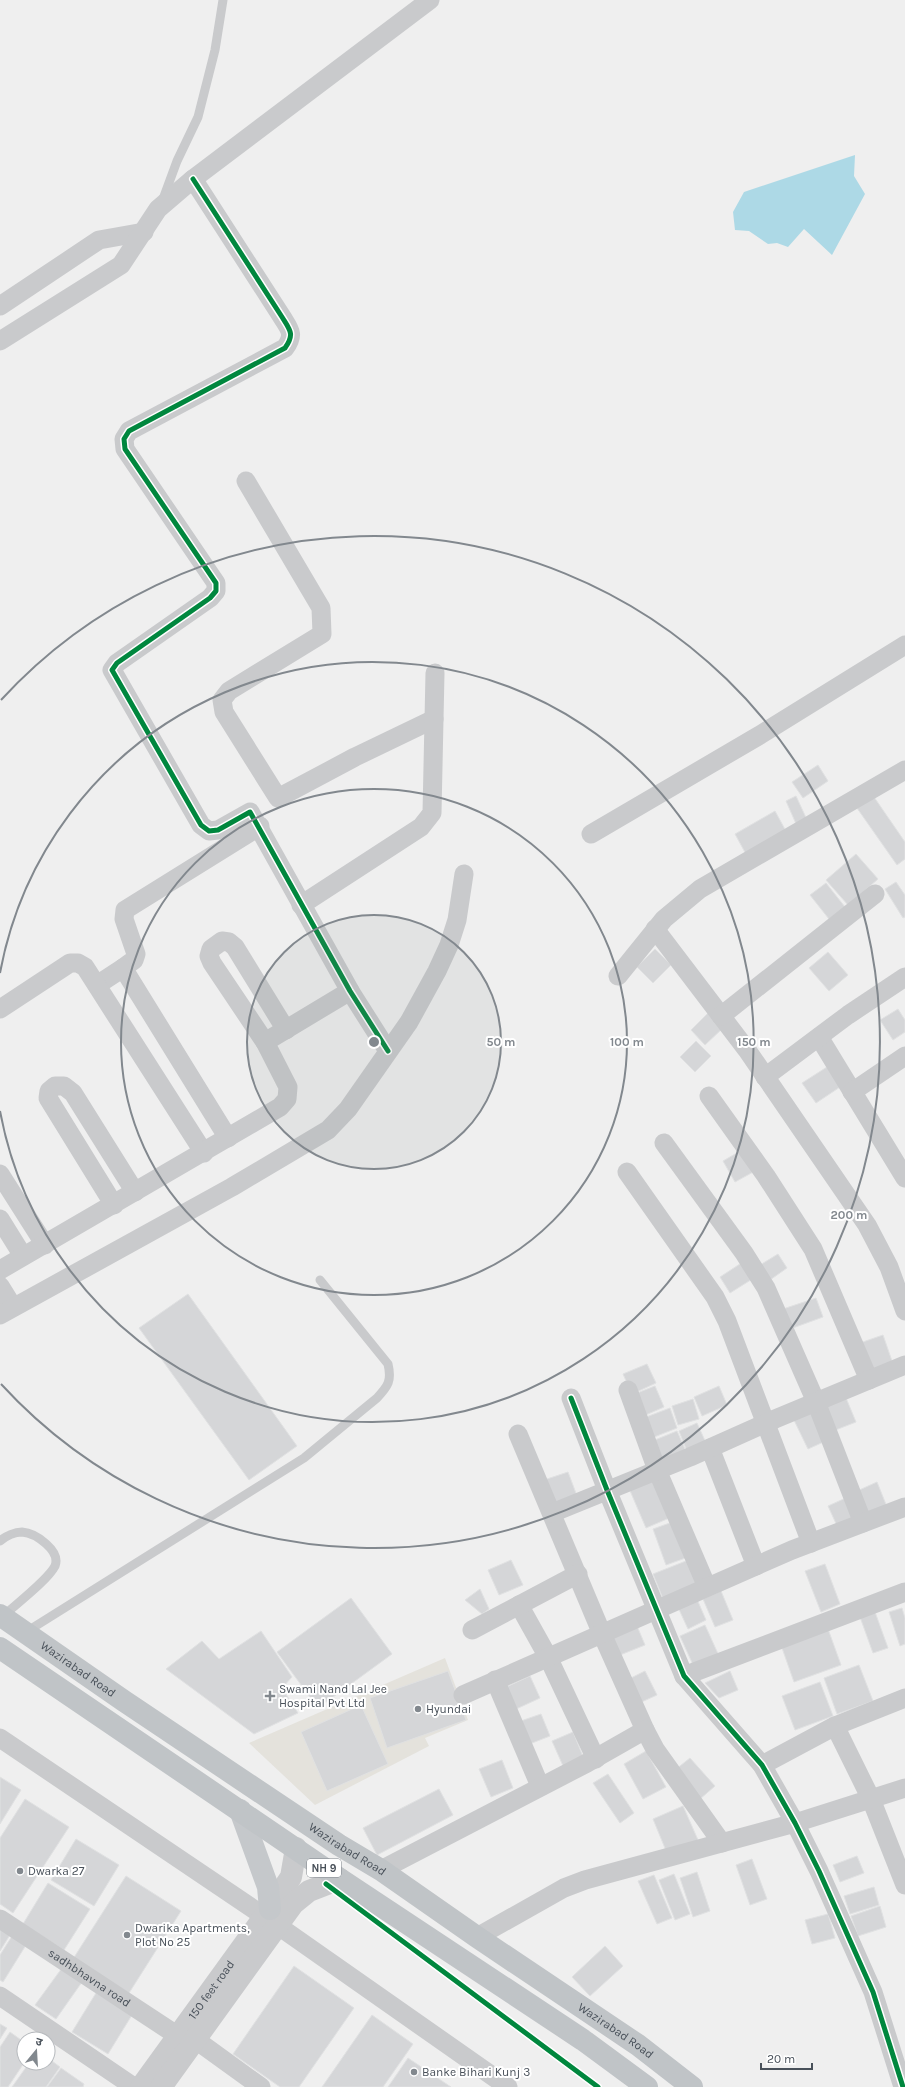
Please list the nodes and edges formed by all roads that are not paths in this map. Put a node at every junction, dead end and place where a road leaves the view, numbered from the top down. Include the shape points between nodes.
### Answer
1 (223, 0) edge
2 (430, 0) edge
3 (193, 179) junction
4 (158, 209) junction
5 (144, 232) junction
6 (0, 306) edge
7 (0, 341) edge
8 (246, 481) dead end
9 (905, 645) edge
10 (435, 673) dead end
11 (434, 720) junction
12 (905, 770) edge
13 (278, 798) junction
14 (255, 819) junction
15 (591, 834) dead end
16 (464, 874) dead end
17 (875, 894) dead end
18 (301, 904) junction
19 (655, 929) junction
20 (123, 968) junction
21 (618, 976) dead end
22 (905, 977) edge
23 (97, 985) junction
24 (350, 991) junction
25 (0, 1009) edge
26 (721, 1016) junction
27 (286, 1030) junction
28 (819, 1037) junction
29 (265, 1042) junction
30 (388, 1051) junction
31 (905, 1056) edge
32 (765, 1077) junction
33 (852, 1092) junction
34 (709, 1096) dead end
35 (228, 1138) junction
36 (664, 1143) dead end
37 (204, 1153) junction
38 (627, 1172) dead end
39 (0, 1174) edge
40 (905, 1178) edge
41 (135, 1192) junction
42 (114, 1205) junction
43 (0, 1219) edge
44 (45, 1245) junction
45 (23, 1256) junction
46 (0, 1270) edge
47 (320, 1280) dead end
48 (0, 1286) edge
49 (6, 1311) edge
50 (905, 1311) edge
51 (905, 1366) edge
52 (869, 1380) junction
53 (628, 1390) dead end
54 (571, 1398) dead end
55 (816, 1402) junction
56 (764, 1424) junction
57 (518, 1434) dead end
58 (710, 1448) junction
59 (657, 1470) junction
60 (607, 1490) junction
61 (905, 1507) edge
62 (552, 1513) junction
63 (863, 1523) junction
64 (0, 1541) edge
65 (811, 1542) junction
66 (756, 1566) junction
67 (578, 1574) junction
68 (707, 1587) junction
69 (905, 1592) edge
70 (518, 1605) junction
71 (658, 1610) junction
72 (1, 1617) edge
73 (472, 1630) dead end
74 (24, 1632) junction
75 (602, 1634) junction
76 (0, 1648) edge
77 (548, 1658) junction
78 (684, 1676) junction
79 (495, 1680) junction
80 (463, 1695) dead end
81 (905, 1698) edge
82 (835, 1726) junction
83 (645, 1730) junction
84 (0, 1738) edge
85 (596, 1759) junction
86 (762, 1765) junction
87 (540, 1786) junction
88 (905, 1788) edge
89 (871, 1799) junction
90 (240, 1810) junction
91 (794, 1823) junction
92 (722, 1843) junction
93 (296, 1848) junction
94 (381, 1870) junction
95 (340, 1879) junction
96 (905, 1885) edge
97 (270, 1917) junction
98 (0, 1919) edge
99 (477, 1937) junction
100 (0, 1996) edge
101 (187, 2038) junction
102 (690, 2086) edge
103 (134, 2087) edge
104 (141, 2087) edge
105 (161, 2087) edge
106 (261, 2087) edge
107 (508, 2087) edge
108 (647, 2087) edge
109 (903, 2087) edge

1 - 4 lane via 215,50 198,117
2 - 3 street
3 - 4 street
3 - 14 street via 282,317 291,332 291,339 285,348 129,431 124,439 126,449 216,584 216,591 210,598 117,663 112,670 201,825 209,831
4 - 5 street
5 - 6 street via 99,240
5 - 7 street via 121,265
8 - 13 street via 321,608 322,634 229,691 222,700 224,712
9 - 15 street via 760,735
10 - 11 street
11 - 13 street via 355,757
11 - 18 street via 432,813 421,827
12 - 19 street via 700,889 673,910
13 - 14 street
14 - 18 street
14 - 20 street via 125,910 124,919 136,954 134,960
16 - 30 street via 457,920 450,945 409,1022
17 - 26 street
18 - 24 street
19 - 21 street
19 - 26 street
20 - 23 street
20 - 35 street
22 - 28 street
23 - 25 street via 85,967 78,963 70,963
23 - 37 street
24 - 27 street
24 - 30 street
26 - 32 street
27 - 29 street
27 - 29 street via 235,947 229,942 222,941 211,949 209,956
28 - 32 street
28 - 33 street
29 - 35 street via 288,1087 288,1099 280,1107
30 - 49 street via 348,1109 328,1130 232,1187
31 - 33 street
32 - 50 street via 867,1225 889,1267
33 - 40 street
34 - 52 street via 766,1176 813,1249
35 - 37 street
36 - 55 street via 744,1253 766,1288
37 - 41 street
38 - 56 street via 715,1297
39 - 44 street
41 - 42 street
41 - 42 street via 73,1092 64,1086 55,1086 49,1091 48,1098
42 - 44 street
43 - 45 street
44 - 45 street
45 - 46 street
47 - 74 lane via 388,1364 391,1374 387,1387 304,1458
48 - 49 street
51 - 52 street
52 - 55 street
53 - 59 street
54 - 60 street
55 - 56 street
55 - 63 street
56 - 58 street
56 - 65 street
57 - 62 street
58 - 59 street
58 - 66 street
59 - 60 street
59 - 68 street
60 - 62 street
60 - 71 street
61 - 63 street
62 - 67 street
63 - 65 street
64 - 72 lane via 14,1533 23,1532 46,1544 56,1558 52,1571
65 - 66 street
66 - 68 street
67 - 70 street
67 - 75 street
68 - 71 street
69 - 78 street
70 - 73 street
70 - 77 street
71 - 75 street
71 - 78 street
72 - 74 highway, Wazirabad Road
74 - 94 highway, Wazirabad Road via 333,1841
75 - 77 street
75 - 83 street
76 - 90 highway, NH 9
77 - 79 street
77 - 85 street
78 - 86 street
79 - 80 street
79 - 87 street
81 - 82 street
82 - 86 street
82 - 89 street
83 - 85 street
83 - 92 street via 655,1749
84 - 97 street
85 - 87 street
86 - 91 street
87 - 94 street
88 - 89 street
89 - 91 street
89 - 96 street
90 - 93 highway, NH 9
90 - 97 main road via 268,1887
91 - 92 street
91 - 109 street via 819,1871 872,1992
92 - 99 street via 564,1888
93 - 95 highway, NH 9
93 - 97 street, 150 feet road via 291,1877
94 - 99 highway, Wazirabad Road
95 - 97 street, 150 feet road via 309,1891
95 - 108 highway, NH 9 via 583,2040
97 - 101 street, 150 feet road
97 - 107 street
98 - 101 street, sadhbhavna road
99 - 102 highway, Wazirabad Road via 638,2045
100 - 103 street
101 - 104 street, 150 feet road
101 - 105 street, 150 feet road
101 - 106 street, sadhbhavna road

